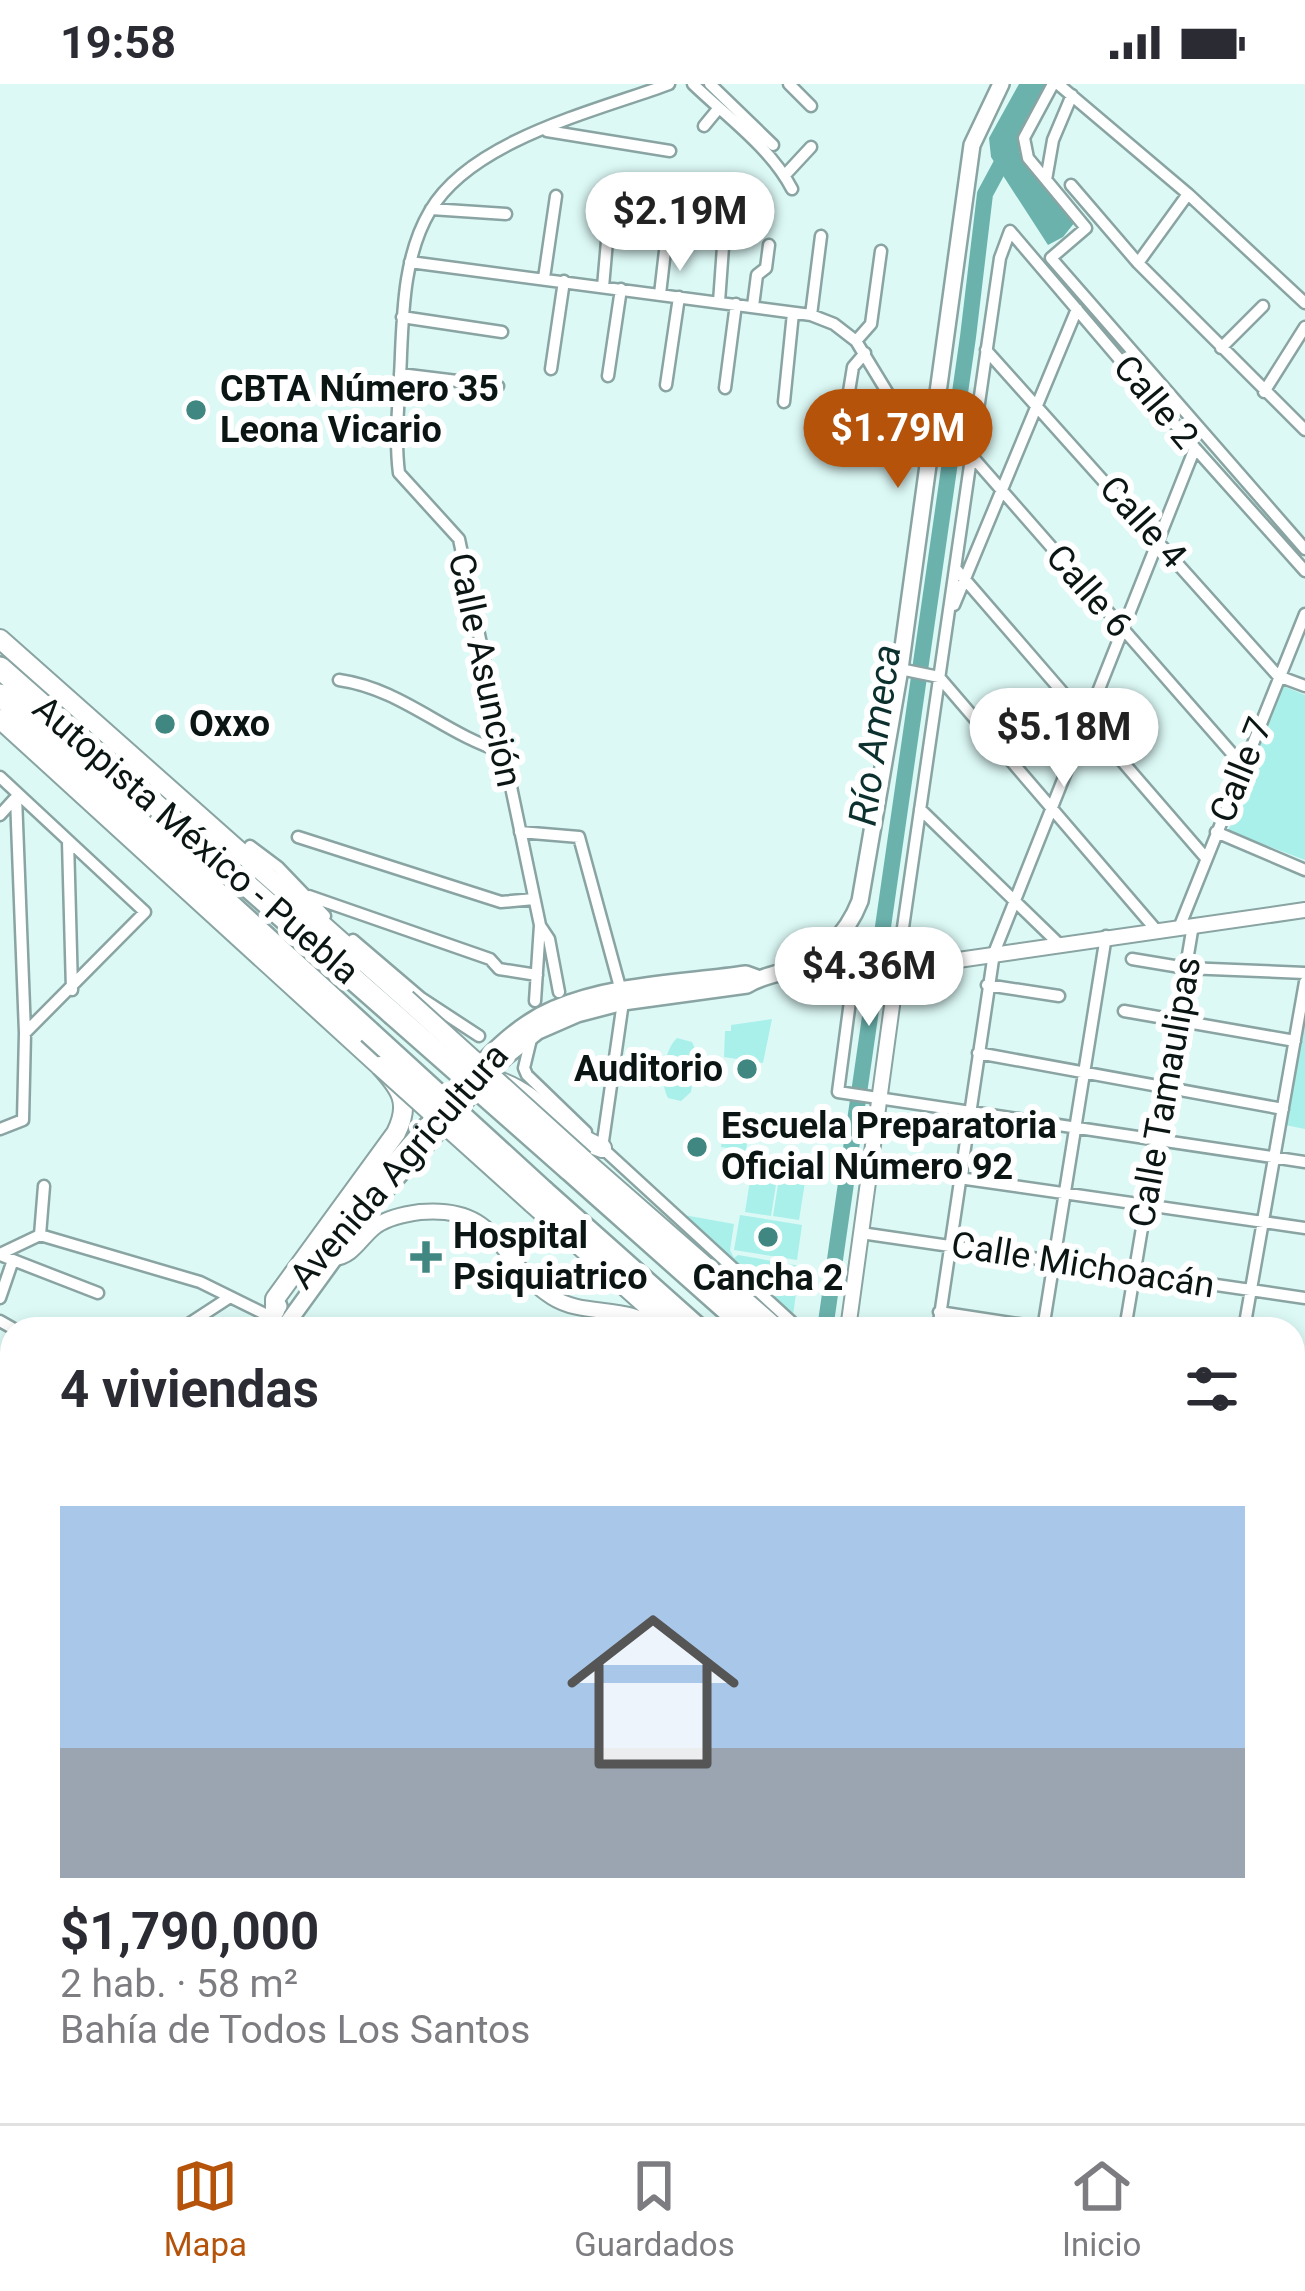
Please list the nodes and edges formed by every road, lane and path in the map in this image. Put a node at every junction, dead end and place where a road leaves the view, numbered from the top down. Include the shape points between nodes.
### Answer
1 (669, 84) edge
2 (693, 84) edge
3 (710, 84) edge
4 (789, 84) edge
5 (1001, 84) edge
6 (1056, 84) edge
7 (1072, 95) junction
8 (811, 106) dead end
9 (718, 109) junction
10 (704, 126) dead end
11 (544, 131) junction
12 (773, 145) dead end
13 (811, 147) dead end
14 (670, 151) dead end
15 (784, 176) junction
16 (1046, 180) junction
17 (1071, 185) dead end
18 (792, 188) dead end
19 (1188, 194) junction
20 (556, 196) dead end
21 (610, 207) dead end
22 (670, 208) dead end
23 (430, 209) junction
24 (506, 214) dead end
25 (821, 236) dead end
26 (770, 245) dead end
27 (723, 247) dead end
28 (880, 251) dead end
29 (410, 262) junction
30 (1138, 263) junction
31 (544, 278) junction
32 (564, 281) junction
33 (1069, 281) junction
34 (603, 287) junction
35 (620, 289) junction
36 (660, 294) junction
37 (680, 297) junction
38 (1067, 297) junction
39 (719, 302) junction
40 (1305, 303) edge
41 (736, 304) junction
42 (753, 306) junction
43 (1263, 306) dead end
44 (1078, 309) junction
45 (794, 313) junction
46 (811, 316) junction
47 (403, 317) junction
48 (1305, 327) edge
49 (502, 332) dead end
50 (856, 341) junction
51 (1221, 349) junction
52 (986, 350) junction
53 (865, 352) junction
54 (550, 369) dead end
55 (400, 374) junction
56 (608, 376) dead end
57 (666, 385) dead end
58 (498, 386) dead end
59 (725, 388) dead end
60 (1264, 392) junction
61 (784, 402) dead end
62 (1037, 405) junction
63 (845, 416) dead end
64 (1305, 430) edge
65 (1195, 448) junction
66 (934, 449) junction
67 (964, 453) junction
68 (1001, 492) junction
69 (1160, 540) junction
70 (1305, 549) edge
71 (955, 568) junction
72 (1305, 571) edge
73 (965, 580) junction
74 (1305, 614) edge
75 (947, 622) junction
76 (1124, 631) junction
77 (0, 639) edge
78 (0, 668) edge
79 (903, 669) junction
80 (933, 675) junction
81 (1278, 676) junction
82 (339, 680) dead end
83 (1305, 686) edge
84 (0, 695) edge
85 (0, 719) edge
86 (1087, 721) junction
87 (503, 752) junction
88 (1243, 766) junction
89 (0, 777) edge
90 (17, 796) junction
91 (920, 809) junction
92 (1052, 811) junction
93 (0, 815) edge
94 (520, 832) junction
95 (1216, 832) junction
96 (298, 837) dead end
97 (68, 842) junction
98 (250, 846) dead end
99 (1205, 856) junction
100 (1305, 870) edge
101 (308, 895) junction
102 (534, 899) junction
103 (1016, 901) junction
104 (1305, 910) edge
105 (327, 924) junction
106 (540, 926) junction
107 (1186, 926) junction
108 (845, 929) junction
109 (1157, 932) junction
110 (1106, 936) junction
111 (1058, 943) junction
112 (994, 953) junction
113 (1132, 959) dead end
114 (1186, 968) junction
115 (859, 970) junction
116 (893, 970) junction
117 (536, 975) junction
118 (764, 977) junction
119 (1305, 978) edge
120 (987, 985) junction
121 (72, 990) junction
122 (559, 992) dead end
123 (1059, 996) dead end
124 (622, 997) junction
125 (535, 1001) dead end
126 (399, 1006) junction
127 (1124, 1011) dead end
128 (1177, 1021) junction
129 (25, 1034) junction
130 (532, 1035) junction
131 (479, 1036) dead end
132 (1295, 1041) junction
133 (978, 1052) junction
134 (380, 1066) junction
135 (1085, 1070) junction
136 (1166, 1085) junction
137 (875, 1098) junction
138 (1283, 1109) junction
139 (968, 1114) junction
140 (1076, 1128) junction
141 (0, 1130) edge
142 (1156, 1140) junction
143 (602, 1148) junction
144 (578, 1156) junction
145 (1275, 1157) junction
146 (1305, 1162) edge
147 (959, 1178) junction
148 (44, 1186) dead end
149 (1065, 1193) junction
150 (538, 1198) junction
151 (1146, 1205) junction
152 (1262, 1221) junction
153 (1305, 1228) edge
154 (861, 1232) junction
155 (40, 1234) junction
156 (949, 1245) junction
157 (4, 1256) edge
158 (334, 1258) junction
159 (1054, 1261) junction
160 (1134, 1273) junction
161 (1250, 1290) junction
162 (98, 1294) dead end
163 (230, 1297) junction
164 (0, 1298) edge
165 (1305, 1298) edge
166 (939, 1312) junction
167 (200, 1317) edge
168 (264, 1317) edge
169 (273, 1317) edge
170 (277, 1317) edge
171 (278, 1317) edge
172 (632, 1317) edge
173 (661, 1317) edge
174 (683, 1317) edge
175 (737, 1317) edge
176 (774, 1317) edge
177 (776, 1317) edge
178 (850, 1317) edge
179 (939, 1317) edge
180 (970, 1317) edge
181 (1047, 1317) edge
182 (1127, 1317) edge
183 (1246, 1317) edge

1 - 11 street, Calle Asunción
2 - 9 street
3 - 12 street
4 - 8 street
5 - 66 main road via 972,146
6 - 7 street
6 - 16 street via 1024,138
7 - 16 street
7 - 19 street
9 - 10 street
9 - 15 street
11 - 14 street
11 - 23 street, Calle Asunción via 475,165
13 - 15 street
15 - 18 street
16 - 33 street via 1083,231 1056,254
17 - 30 street
19 - 30 street
19 - 40 street
20 - 31 street
21 - 34 street
22 - 36 street
23 - 24 street
23 - 29 street, Calle Asunción
25 - 46 street
26 - 42 street
27 - 39 street
28 - 50 street via 871,323
29 - 31 street
29 - 47 street, Calle Asunción
30 - 51 street
31 - 32 street
32 - 34 street
32 - 54 street
33 - 38 street
33 - 70 street
34 - 35 street
35 - 36 street
35 - 56 street
36 - 37 street
37 - 39 street
37 - 57 street
38 - 44 street, Calle 2
38 - 52 street, Calle 2 via 1010,231
39 - 41 street
41 - 42 street
41 - 59 street
42 - 45 street
43 - 51 street
44 - 62 street
44 - 65 street, Calle 2
45 - 46 street
45 - 61 street
46 - 50 street
47 - 49 street
47 - 55 street, Calle Asunción
48 - 60 street
50 - 53 street
51 - 60 street
52 - 62 street, Calle 4
52 - 67 street
53 - 63 street via 853,367
53 - 66 street via 912,433
55 - 58 street
55 - 87 street, Calle Asunción via 399,473 459,539
60 - 64 street
62 - 68 street
62 - 69 street, Calle 4
65 - 69 street
65 - 72 street, Calle 2
66 - 67 street
66 - 79 main road
67 - 68 street, Calle 6
67 - 71 street
68 - 73 street
68 - 76 street, Calle 6
69 - 76 street
69 - 81 street, Calle 4
71 - 73 street
71 - 75 street
73 - 75 street
73 - 86 street
74 - 81 street, Calle 7
75 - 80 street
76 - 86 street
76 - 88 street, Calle 6
77 - 105 highway
78 - 126 highway, Autopista México - Puebla
79 - 80 street
79 - 108 main road via 860,901
80 - 91 street
80 - 92 street
81 - 83 street, Calle 4
81 - 88 street, Calle 7
82 - 87 street via 377,687
84 - 150 highway, Autopista México - Puebla, bridge
85 - 134 highway
86 - 92 street
86 - 99 street
87 - 94 street, Calle Asunción
88 - 95 street, Calle 7
89 - 90 street
90 - 93 street
90 - 97 street
90 - 129 street
91 - 103 street
91 - 116 street
92 - 103 street
92 - 109 street
94 - 102 street, Calle Asunción
94 - 124 street via 579,837
95 - 99 street, Calle 7
95 - 100 street
96 - 102 street via 501,902
97 - 121 street
97 - 121 street via 146,912
98 - 101 street
99 - 107 street, Calle 7
101 - 105 street
101 - 117 street
102 - 106 street, Calle Asunción
103 - 111 street
103 - 112 street
104 - 107 street
105 - 126 highway
105 - 131 street
106 - 117 street, Calle Asunción
106 - 122 street, Calle Asunción
107 - 109 street
107 - 114 street, Calle Tamaulipas
108 - 115 main road
108 - 118 main road via 827,951
109 - 110 street
110 - 111 street
110 - 135 street
111 - 112 street
112 - 116 street
112 - 120 street
113 - 114 street
114 - 119 street
114 - 128 street, Calle Tamaulipas
115 - 116 street
115 - 118 street
115 - 137 street via 842,1093
116 - 137 street
117 - 125 street, Calle Asunción
118 - 124 main road, Avenida Agricultura
119 - 132 street
120 - 123 street
120 - 133 street
121 - 129 street
124 - 130 main road, Avenida Agricultura
124 - 143 street
124 - 170 main road, Avenida Agricultura via 553,1009 496,1047 365,1194
126 - 144 highway, Autopista México - Puebla, bridge
126 - 144 highway, bridge
127 - 128 street
128 - 132 street
128 - 136 street, Calle Tamaulipas
129 - 141 street via 23,1120
130 - 143 street via 526,1075
130 - 158 main road, Avenida Agricultura via 375,1202
132 - 138 street
133 - 135 street
133 - 139 street
134 - 150 highway, bridge
134 - 169 highway via 402,1092 401,1123 275,1299
135 - 136 street
135 - 140 street
136 - 138 street
136 - 142 street, Calle Tamaulipas
137 - 139 street
137 - 154 street
138 - 145 street
139 - 140 street
139 - 147 street
140 - 142 street
140 - 149 street
142 - 145 street
142 - 151 street, Calle Tamaulipas
143 - 144 highway
143 - 177 street
144 - 175 highway
144 - 176 highway
145 - 146 street
145 - 152 street
147 - 149 street
147 - 156 street
148 - 155 street
149 - 151 street
149 - 159 street
150 - 173 highway
150 - 174 highway
151 - 152 street
151 - 160 street, Calle Tamaulipas
152 - 153 street
152 - 161 street
154 - 156 street, Calle Michoacán
154 - 178 street
155 - 157 street
155 - 163 street
156 - 159 street, Calle Michoacán
156 - 166 street
157 - 162 street
157 - 164 street
158 - 171 main road, Avenida Agricultura
158 - 172 street via 397,1216 464,1215 563,1304
159 - 160 street, Calle Michoacán
159 - 181 street
160 - 161 street, Calle Michoacán
160 - 182 street, Calle Tamaulipas
161 - 165 street, Calle Michoacán
161 - 183 street
163 - 167 street
163 - 168 street
166 - 179 street
166 - 180 street

